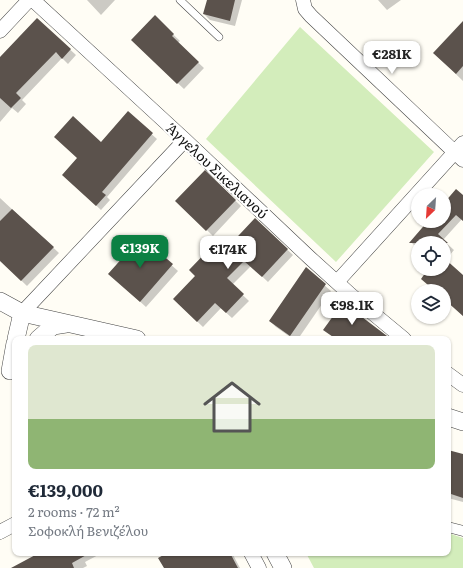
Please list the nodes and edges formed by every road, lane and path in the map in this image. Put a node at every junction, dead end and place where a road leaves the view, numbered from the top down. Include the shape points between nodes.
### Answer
1 (29, 0) edge
2 (33, 0) edge
3 (180, 0) edge
4 (302, 0) edge
5 (0, 30) edge
6 (219, 37) dead end
7 (185, 140) junction
8 (460, 152) edge
9 (337, 282) junction
10 (0, 301) edge
11 (22, 314) junction
12 (66, 324) junction
13 (17, 336) edge
14 (41, 336) edge
15 (123, 336) edge
16 (400, 336) edge
17 (12, 356) edge
18 (8, 373) edge
19 (451, 376) edge
20 (463, 385) edge
21 (451, 418) edge
22 (463, 422) edge
23 (12, 526) edge
24 (451, 528) edge
25 (463, 531) edge
26 (0, 532) edge
27 (253, 556) edge
28 (277, 556) edge
29 (259, 567) edge
30 (283, 568) edge

1 - 5 street
2 - 7 street, Άγγελου Σικελιανού
3 - 6 lane
4 - 8 street via 311,16
7 - 9 street, Άγγελου Σικελιανού
7 - 11 street
8 - 9 street
9 - 16 street, Άγγελου Σικελιανού
10 - 11 street
11 - 12 street
11 - 13 street
12 - 14 street via 53,326
12 - 15 street
17 - 18 street
19 - 20 street
21 - 22 street
23 - 26 street
24 - 25 street
27 - 29 street
28 - 30 street

